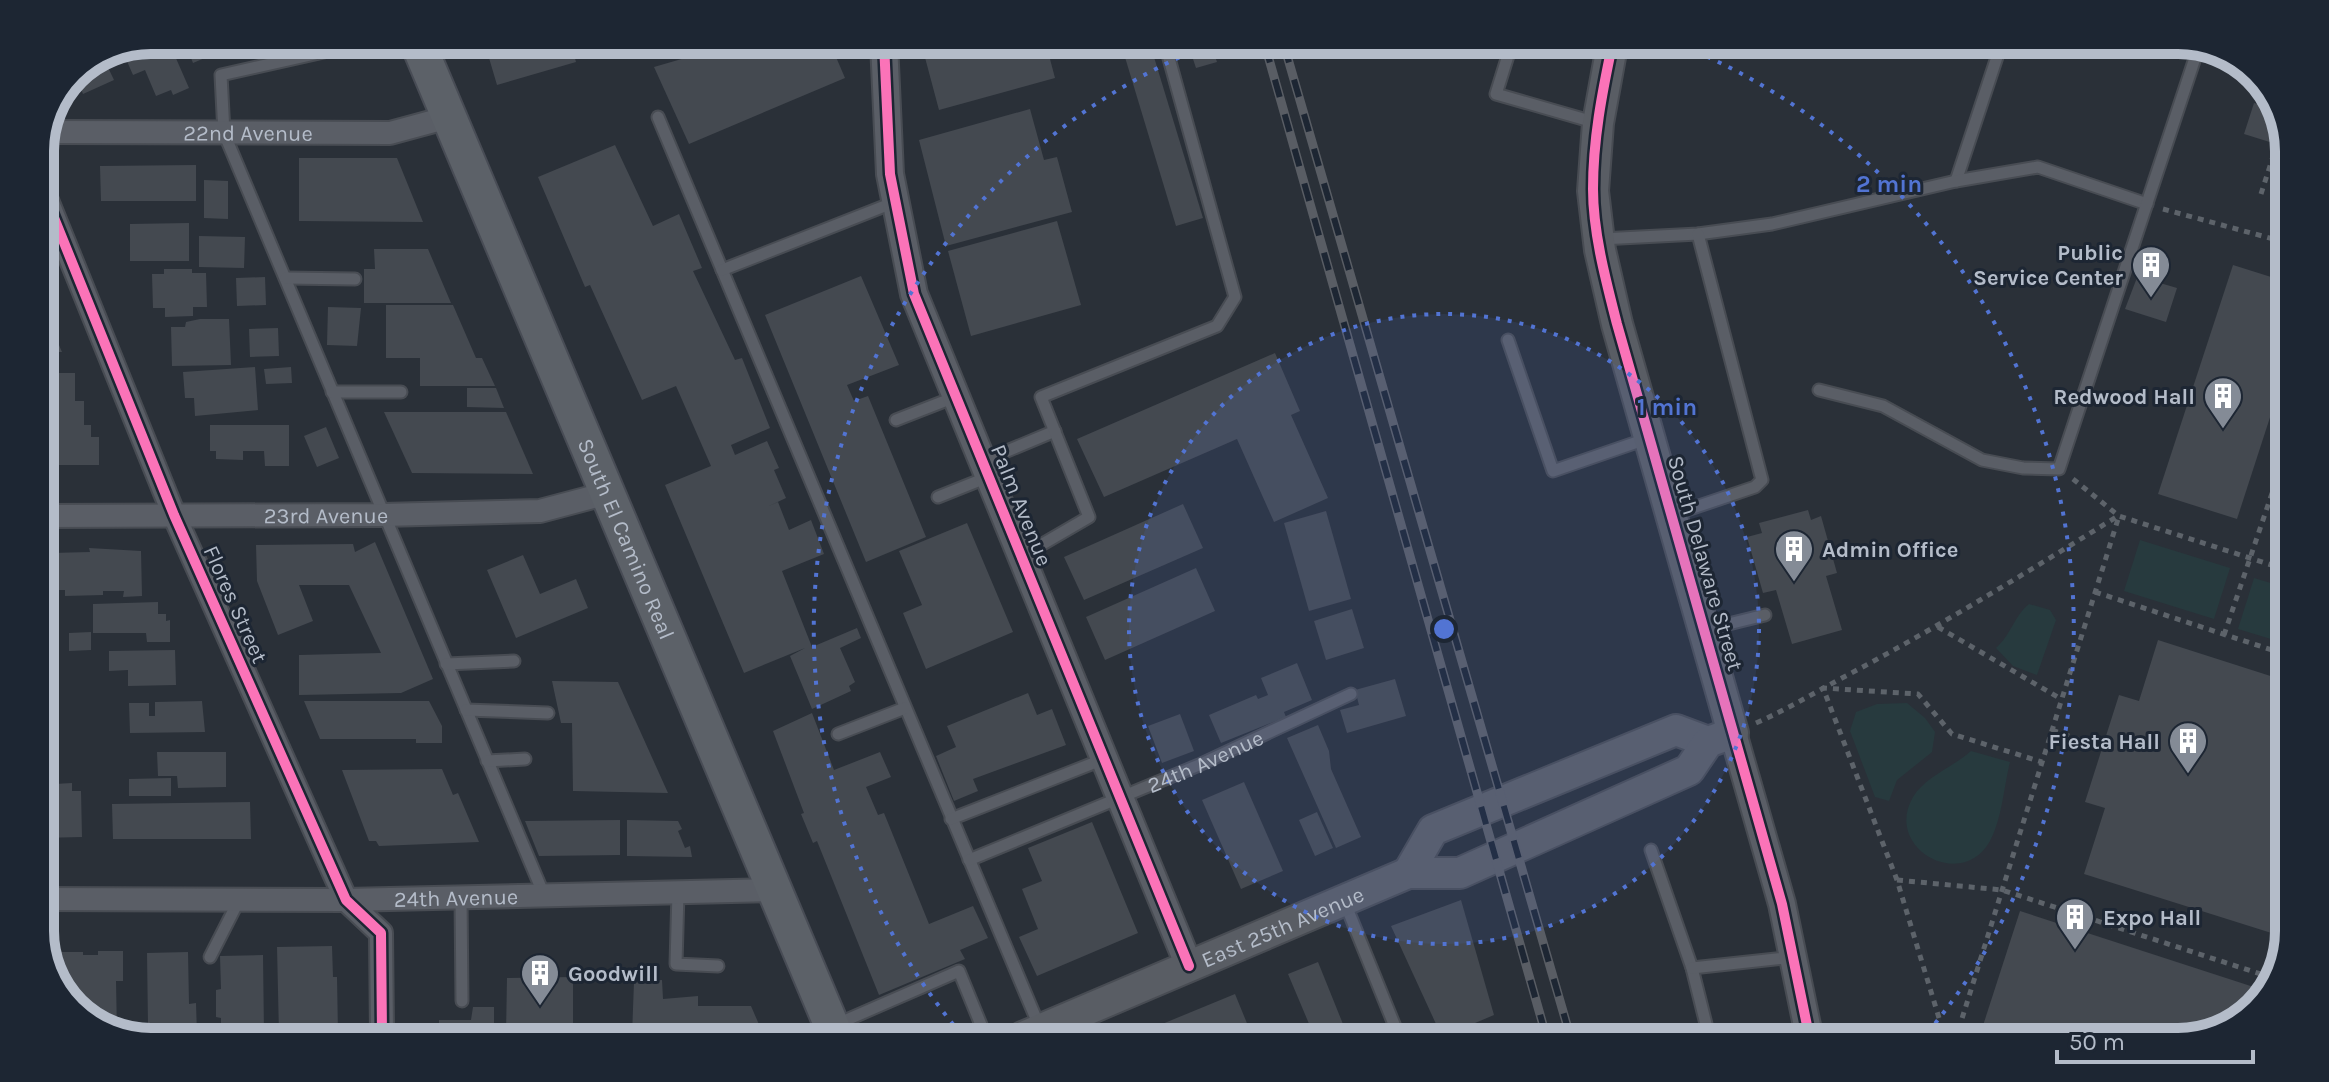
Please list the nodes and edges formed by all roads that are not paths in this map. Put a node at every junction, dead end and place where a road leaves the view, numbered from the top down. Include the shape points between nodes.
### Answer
1 (315, 54) edge
2 (422, 54) edge
3 (885, 54) edge
4 (1168, 54) edge
5 (1508, 54) edge
6 (1611, 54) edge
7 (1998, 54) edge
8 (2196, 56) edge
9 (449, 117) junction
10 (658, 117) dead end
11 (1598, 123) junction
12 (56, 132) edge
13 (224, 133) junction
14 (1956, 181) junction
15 (896, 202) junction
16 (2147, 204) junction
17 (54, 218) edge
18 (1698, 234) junction
19 (1599, 239) junction
20 (722, 270) junction
21 (286, 278) junction
22 (355, 279) dead end
23 (1508, 340) dead end
24 (1819, 390) dead end
25 (332, 392) junction
26 (401, 392) dead end
27 (956, 397) junction
28 (896, 420) dead end
29 (1055, 431) junction
30 (1649, 438) junction
31 (986, 469) junction
32 (608, 493) junction
33 (938, 497) dead end
34 (174, 515) junction
35 (383, 515) junction
36 (1671, 515) junction
37 (54, 516) edge
38 (1021, 556) junction
39 (1765, 615) dead end
40 (1704, 630) junction
41 (514, 661) dead end
42 (446, 664) junction
43 (1351, 694) dead end
44 (905, 708) junction
45 (466, 710) junction
46 (548, 713) dead end
47 (838, 734) dead end
48 (1720, 737) junction
49 (525, 759) dead end
50 (1105, 759) junction
51 (487, 761) junction
52 (1120, 796) junction
53 (951, 819) junction
54 (1651, 850) dead end
55 (969, 860) junction
56 (1408, 873) junction
57 (776, 890) junction
58 (678, 892) junction
59 (544, 895) junction
60 (461, 897) junction
61 (54, 899) edge
62 (1343, 899) junction
63 (239, 900) junction
64 (346, 900) junction
65 (210, 957) dead end
66 (1795, 957) junction
67 (718, 966) dead end
68 (1189, 966) junction
69 (1692, 968) junction
70 (462, 1001) dead end
71 (382, 1028) edge
72 (832, 1028) edge
73 (839, 1028) edge
74 (982, 1028) edge
75 (1033, 1028) edge
76 (1052, 1028) edge
77 (1396, 1028) edge
78 (1707, 1028) edge
79 (1808, 1028) edge

1 - 13 lane via 221,75
2 - 9 main road, South El Camino Real
3 - 15 street, Palm Avenue
4 - 29 lane via 1235,297 1217,326 1041,397
5 - 11 lane via 1496,94
6 - 11 main road, South Delaware Street
7 - 14 lane
8 - 16 lane
9 - 13 street, 22nd Avenue via 390,133
9 - 32 main road, South El Camino Real
10 - 20 lane
11 - 19 main road, South Delaware Street via 1593,191
12 - 13 street, 22nd Avenue
13 - 21 lane
14 - 16 lane via 2038,167
14 - 18 lane via 1772,224
15 - 20 lane
15 - 27 street, Palm Avenue via 914,294
16 - 24 lane via 2059,469 1982,460 1883,406
17 - 34 street, Flores Street
18 - 19 lane
18 - 36 lane via 1762,480 1755,487
19 - 30 main road, South Delaware Street
20 - 44 lane
21 - 22 lane
21 - 25 lane
23 - 30 lane via 1553,471
25 - 26 lane
25 - 35 lane
27 - 28 lane
27 - 31 street, Palm Avenue
29 - 31 lane
29 - 38 lane via 1089,517
30 - 36 main road, South Delaware Street
31 - 33 lane
31 - 38 street, Palm Avenue
32 - 35 street, 23rd Avenue via 540,511
32 - 57 main road, South El Camino Real
34 - 35 street, 23rd Avenue
34 - 37 street, 23rd Avenue
34 - 64 street, Flores Street
35 - 42 lane
36 - 40 main road, South Delaware Street
38 - 50 street, Palm Avenue
39 - 40 lane
40 - 48 main road, South Delaware Street
41 - 42 lane
42 - 45 lane
43 - 52 lane, 24th Avenue
44 - 47 lane
44 - 53 lane
45 - 46 lane
45 - 51 lane
48 - 56 main road, East 25th Avenue via 1689,770 1460,873
48 - 56 main road via 1676,730 1433,830
48 - 66 street, South Delaware Street
49 - 51 lane
50 - 52 street, Palm Avenue
50 - 53 lane
51 - 59 lane
52 - 55 lane, 24th Avenue
52 - 68 street, Palm Avenue
53 - 55 lane
54 - 69 lane
55 - 75 lane
56 - 62 main road, East 25th Avenue
57 - 58 street, 24th Avenue
57 - 72 main road, South El Camino Real
58 - 59 street, 24th Avenue
58 - 67 lane via 676,964
59 - 60 street, 24th Avenue
60 - 64 street, 24th Avenue
60 - 70 lane
61 - 63 street, 24th Avenue
62 - 68 main road, East 25th Avenue
62 - 77 lane
63 - 64 street, 24th Avenue
63 - 65 lane
64 - 71 street, Flores Street via 381,933
66 - 69 lane
66 - 79 street, South Delaware Street
68 - 76 main road, East 25th Avenue
69 - 78 lane
73 - 74 lane via 959,971

